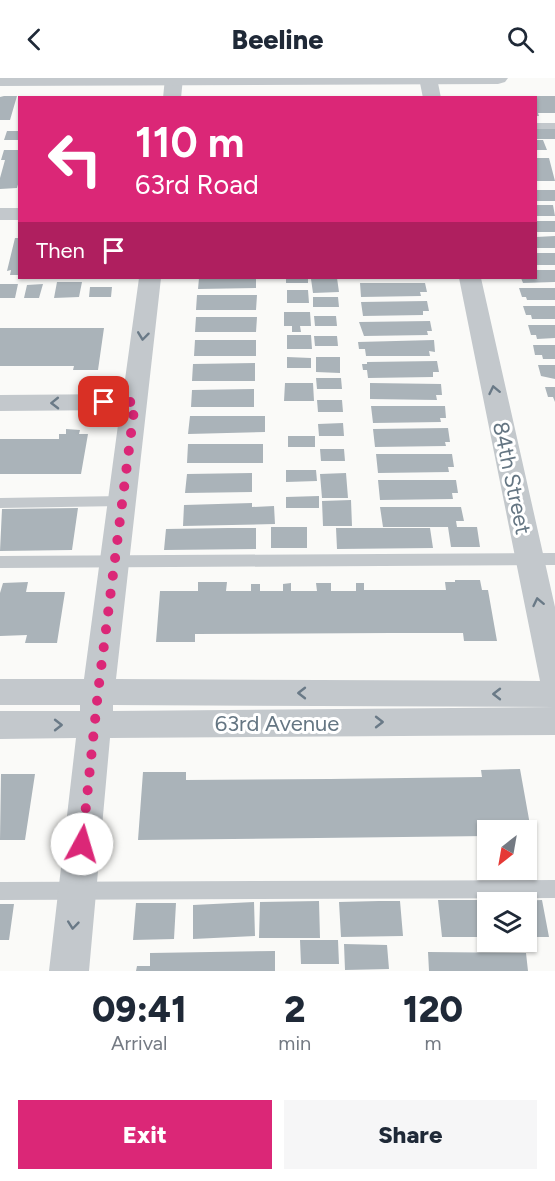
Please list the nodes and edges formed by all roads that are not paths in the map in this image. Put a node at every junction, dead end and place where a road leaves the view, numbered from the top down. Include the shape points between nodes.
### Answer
1 (428, 78) edge
2 (498, 78) edge
3 (0, 80) edge
4 (174, 85) edge
5 (432, 96) edge
6 (537, 126) edge
7 (555, 126) edge
8 (0, 214) edge
9 (18, 214) edge
10 (150, 279) edge
11 (470, 279) edge
12 (135, 402) junction
13 (0, 403) edge
14 (122, 501) junction
15 (0, 503) edge
16 (542, 559) edge
17 (114, 560) junction
18 (0, 562) edge
19 (555, 679) edge
20 (0, 692) edge
21 (98, 692) junction
22 (555, 694) edge
23 (555, 721) edge
24 (0, 725) edge
25 (94, 725) junction
26 (555, 889) edge
27 (0, 891) edge
28 (77, 891) junction
29 (69, 971) edge

1 - 2 street
1 - 4 street
1 - 5 street
3 - 4 street
6 - 7 lane
8 - 9 street
10 -> 12 street
16 -> 11 street, 84th Street
12 -> 13 street
12 - 14 street
14 - 15 lane
14 - 17 street
16 - 17 lane
19 -> 16 street, 84th Street
17 - 18 lane
17 - 21 street
20 - 21 street, 63rd Avenue
22 -> 21 street, 63rd Avenue
21 - 25 street
25 -> 23 street, 63rd Avenue
24 -> 25 street, 63rd Avenue
25 - 28 street
26 - 28 lane
27 - 28 lane
28 -> 29 street

